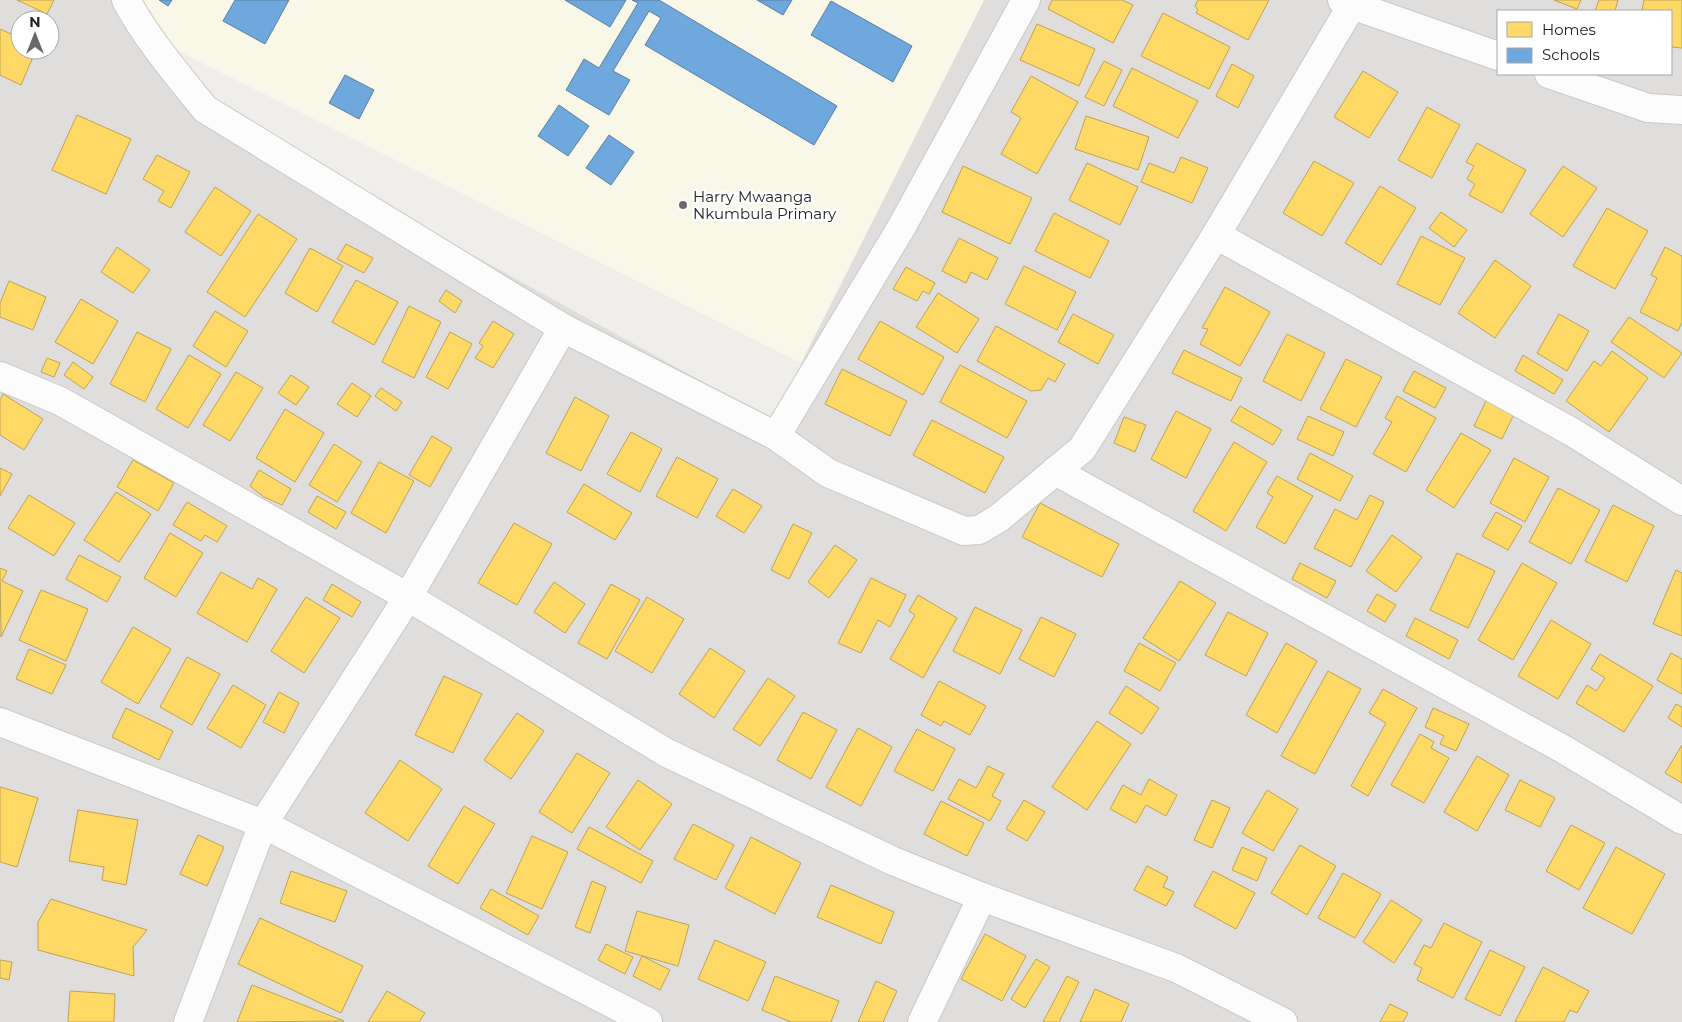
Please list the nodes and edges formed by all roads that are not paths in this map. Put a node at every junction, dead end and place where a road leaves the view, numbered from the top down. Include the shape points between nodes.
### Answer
1 (126, 0) edge
2 (1026, 0) edge
3 (1347, 3) edge
4 (1497, 56) edge
5 (1552, 75) edge
6 (1682, 110) edge
7 (1216, 235) junction
8 (563, 328) junction
9 (0, 376) edge
10 (776, 436) junction
11 (1055, 471) junction
12 (1682, 501) edge
13 (408, 596) junction
14 (0, 722) edge
15 (1682, 820) edge
16 (263, 824) junction
17 (982, 898) junction
18 (188, 1022) edge
19 (648, 1022) edge
20 (922, 1022) edge
21 (1282, 1022) edge

1 - 8 street via 204,109
2 - 10 street via 901,228
3 - 4 street
3 - 7 street
5 - 6 street via 1648,108
7 - 11 street via 1082,449
7 - 12 street via 1572,432
8 - 10 street
8 - 13 street
9 - 13 street via 60,401
10 - 11 street via 828,473 964,531 979,530 999,518
11 - 15 street via 1554,744
13 - 16 street
13 - 17 street via 667,753 893,861
14 - 16 street
16 - 18 street
16 - 19 street
17 - 20 street
17 - 21 street via 1176,968

